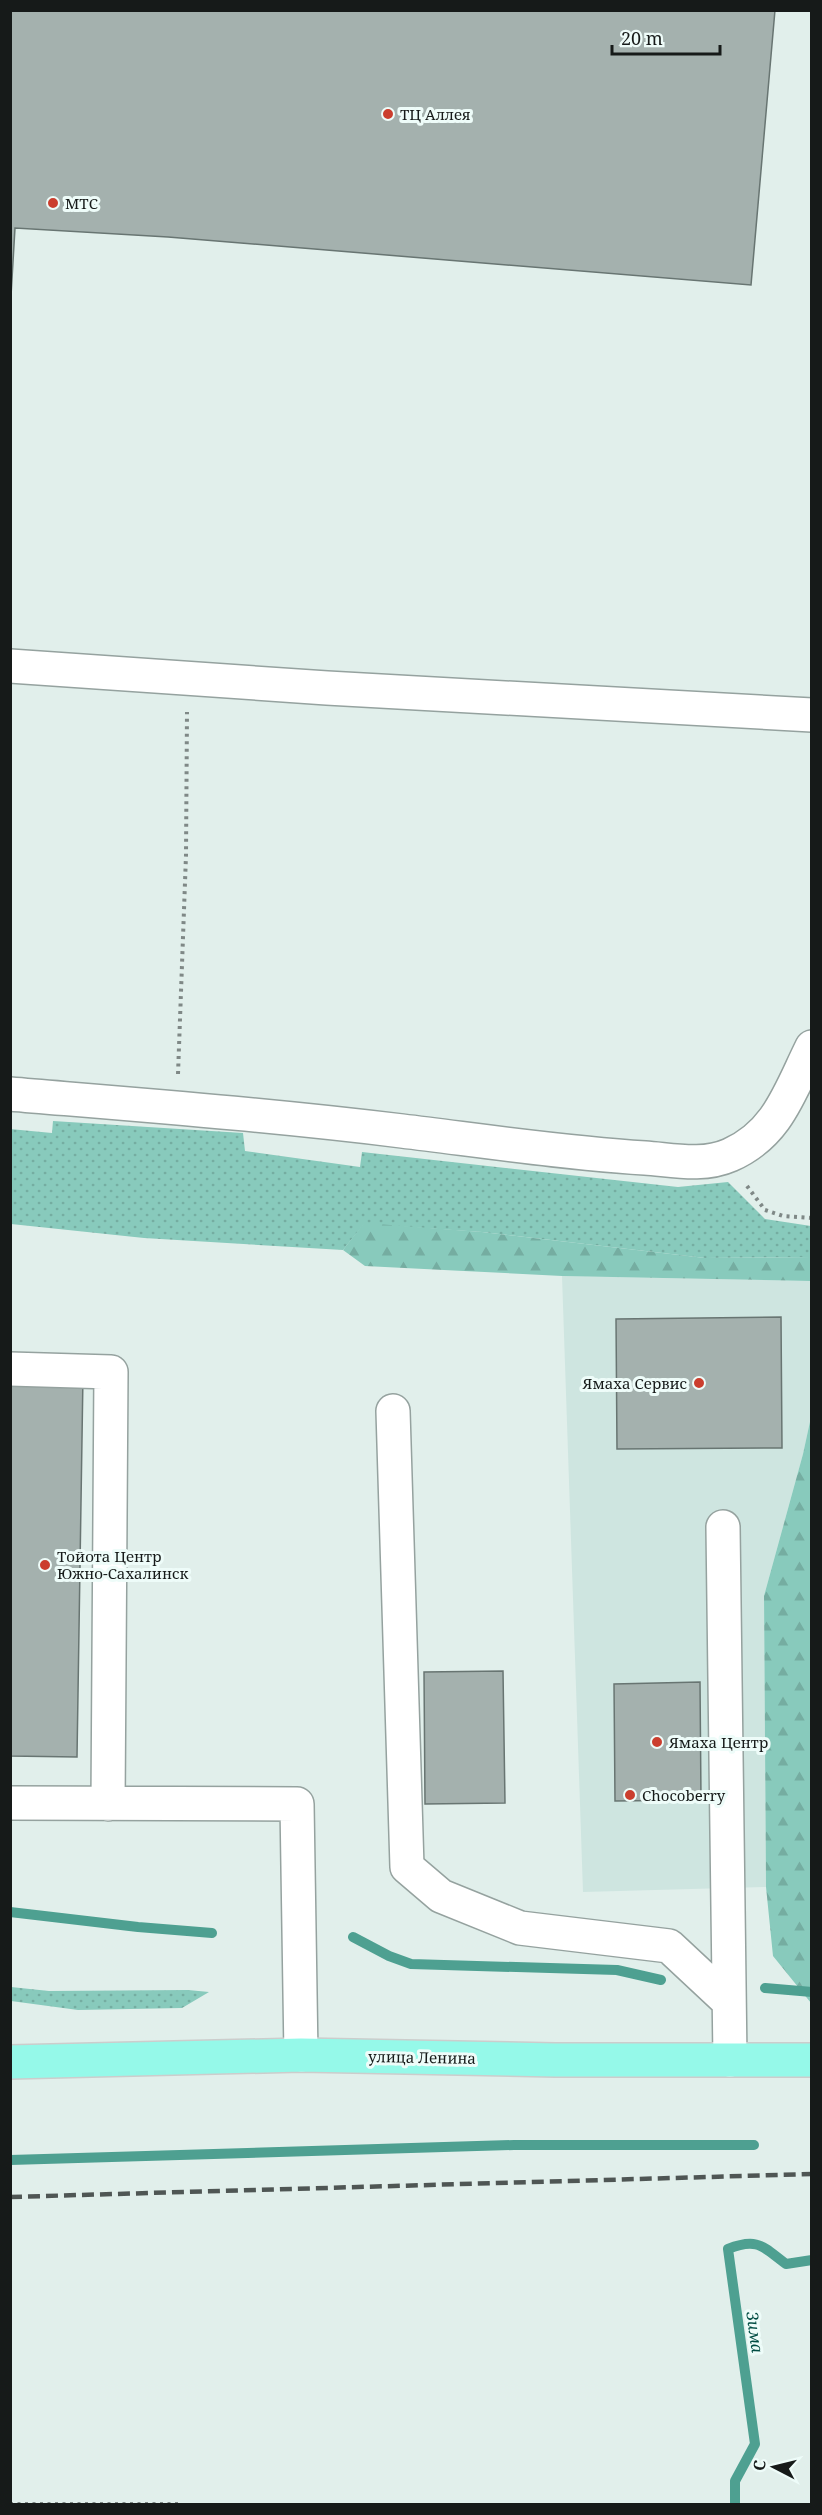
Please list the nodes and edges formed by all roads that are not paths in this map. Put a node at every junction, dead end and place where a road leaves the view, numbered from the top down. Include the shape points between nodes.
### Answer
1 (10, 666) edge
2 (812, 715) edge
3 (812, 1047) edge
4 (10, 1094) edge
5 (10, 1369) edge
6 (393, 1411) dead end
7 (723, 1527) dead end
8 (10, 1803) edge
9 (108, 1804) junction
10 (729, 2001) junction
11 (301, 2055) junction
12 (18, 2059) edge
13 (730, 2060) junction
14 (812, 2060) edge

1 - 2 lane
3 - 4 lane via 775,1121 756,1142 729,1156 705,1162 577,1154 219,1112
5 - 9 lane via 111,1372
6 - 10 lane via 407,1867 441,1896 520,1928 669,1946
7 - 10 lane
8 - 9 lane
9 - 11 lane via 297,1804
10 - 13 lane
11 - 12 main road, улица Ленина
11 - 13 main road, улица Ленина
13 - 14 main road, улица Ленина

